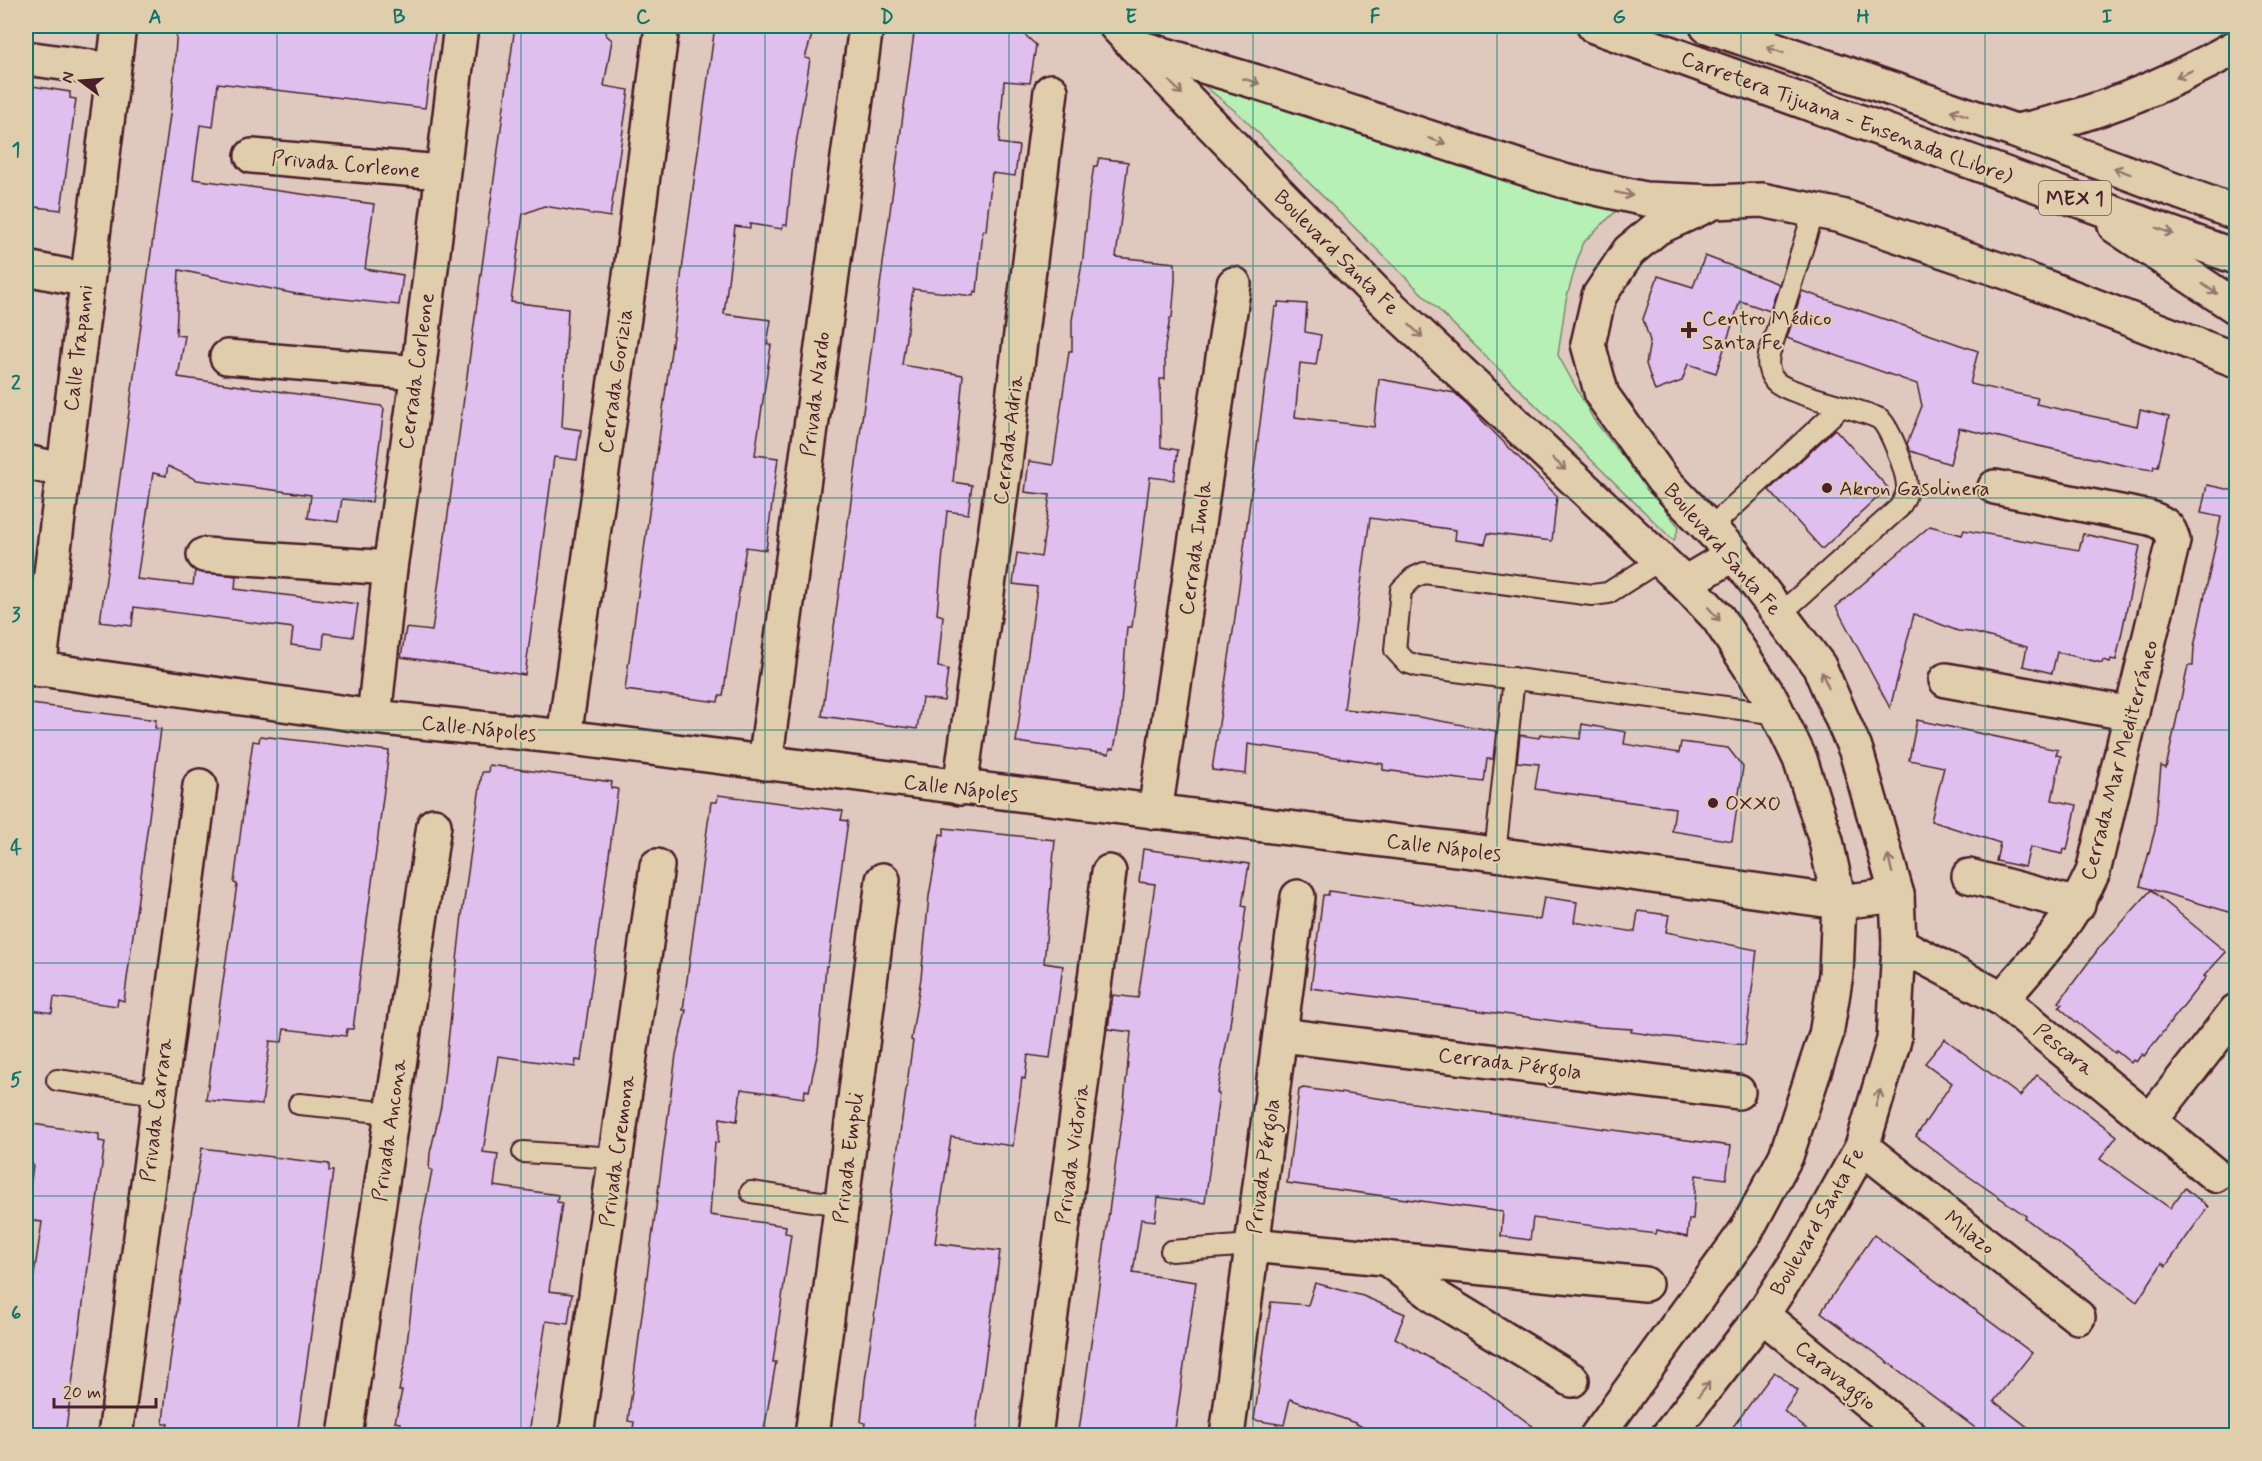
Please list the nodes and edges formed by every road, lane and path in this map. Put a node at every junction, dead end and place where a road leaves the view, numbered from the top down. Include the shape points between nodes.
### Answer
1 (119, 26) edge
2 (461, 26) edge
3 (662, 26) edge
4 (866, 26) edge
5 (1594, 26) edge
6 (1707, 26) edge
7 (1125, 36) edge
8 (2236, 47) edge
9 (26, 58) edge
10 (113, 70) junction
11 (1051, 91) dead end
12 (2015, 131) junction
13 (252, 156) dead end
14 (441, 172) junction
15 (2074, 198) junction
16 (1714, 202) junction
17 (1814, 211) junction
18 (2236, 213) edge
19 (2236, 257) edge
20 (26, 268) edge
21 (87, 280) junction
22 (1234, 284) dead end
23 (2236, 307) edge
24 (227, 357) dead end
25 (2236, 360) edge
26 (418, 373) junction
27 (1842, 406) junction
28 (26, 462) edge
29 (62, 470) junction
30 (1995, 487) dead end
31 (1710, 528) junction
32 (1734, 554) junction
33 (204, 555) dead end
34 (1660, 560) junction
35 (390, 568) junction
36 (1685, 583) junction
37 (1780, 614) junction
38 (32, 669) edge
39 (1514, 678) junction
40 (1946, 680) dead end
41 (1778, 714) junction
42 (2132, 714) junction
43 (374, 717) junction
44 (564, 737) junction
45 (765, 763) junction
46 (200, 786) dead end
47 (960, 788) junction
48 (1155, 812) junction
49 (434, 825) dead end
50 (1495, 854) junction
51 (657, 866) dead end
52 (1109, 872) dead end
53 (1969, 876) dead end
54 (883, 880) dead end
55 (1897, 895) junction
56 (1298, 897) dead end
57 (1839, 902) junction
58 (2078, 905) junction
59 (1899, 944) junction
60 (2002, 999) junction
61 (2236, 1011) edge
62 (1281, 1035) junction
63 (57, 1080) dead end
64 (1738, 1092) dead end
65 (158, 1095) junction
66 (299, 1104) dead end
67 (392, 1113) junction
68 (2151, 1120) junction
69 (1862, 1147) junction
70 (523, 1152) dead end
71 (616, 1158) junction
72 (2215, 1175) dead end
73 (751, 1192) dead end
74 (842, 1205) junction
75 (1252, 1245) junction
76 (1171, 1251) dead end
77 (1386, 1258) junction
78 (1646, 1284) dead end
79 (1762, 1315) junction
80 (2078, 1317) dead end
81 (1572, 1380) dead end
82 (115, 1436) edge
83 (345, 1436) edge
84 (576, 1436) edge
85 (812, 1436) edge
86 (1035, 1436) edge
87 (1227, 1436) edge
88 (1597, 1436) edge
89 (1668, 1436) edge
90 (1910, 1436) edge

1 - 10 main road, Calle Trapanni
2 - 14 main road, Cerrada Corleone
3 - 44 main road, Cerrada Gorizia
4 - 45 main road, Privada Nardo
5 - 15 main road, Carretera Tijuana - Ensenada (Libre) / MEX 1
12 -> 6 main road, Carretera Tijuana - Ensenada (Libre) / MEX 1
7 -> 16 main road via 1564,181 1645,199
7 -> 34 main road, Boulevard Santa Fe via 1377,294
8 -> 12 main road via 2096,111 2060,123
9 - 10 main road
10 - 21 main road, Calle Trapanni
11 - 47 main road, Cerrada Adria
18 -> 12 main road, Carretera Tijuana - Ensenada (Libre) / MEX 1
13 - 14 main road, Privada Corleone
14 - 26 main road, Cerrada Corleone
15 -> 19 main road, Carretera Tijuana - Ensenada (Libre) / MEX 1
15 -> 23 main road
16 - 17 main road, Boulevard Santa Fe via 1762,200
16 - 31 main road, Boulevard Santa Fe via 1657,228 1629,251 1599,296 1587,344 1602,395 1662,479
17 - 25 main road, Boulevard Santa Fe via 1840,216 2009,273
17 - 27 lane via 1767,365 1776,383 1785,388
20 - 21 main road
21 - 29 main road, Calle Trapanni
22 - 48 main road, Cerrada Imola
24 - 26 main road
26 - 35 main road, Cerrada Corleone
27 - 31 lane
27 - 37 lane via 1872,415 1885,424 1906,480 1906,495 1899,507
28 - 29 main road
29 - 38 main road, Calle Trapanni
30 - 42 main road, Cerrada Mar Mediterráneo via 2150,518 2170,530 2171,554
31 - 32 main road, Boulevard Santa Fe
32 - 36 main road
32 - 37 main road, Boulevard Santa Fe
33 - 35 main road
34 - 36 main road, Boulevard Santa Fe
34 - 39 lane via 1608,593 1592,596 1424,573 1401,590 1395,650 1406,662
35 - 43 main road, Cerrada Corleone
36 -> 41 main road, Boulevard Santa Fe via 1718,618
55 -> 37 main road, Boulevard Santa Fe via 1857,751 1819,666
38 - 43 main road, Calle Nápoles
39 - 41 lane
39 - 50 lane
40 - 42 main road
41 - 57 main road, Boulevard Santa Fe via 1800,759 1826,841
42 - 58 main road, Cerrada Mar Mediterráneo via 2092,872
43 - 44 main road, Calle Nápoles
44 - 45 main road, Calle Nápoles
45 - 47 main road, Calle Nápoles
46 - 65 main road, Privada Carrara
47 - 48 main road, Calle Nápoles
48 - 50 main road, Calle Nápoles
49 - 67 main road, Privada Ancona
50 - 57 main road, Calle Nápoles
51 - 71 main road, Privada Cremona
52 - 86 main road, Privada Victoria
53 - 58 main road
54 - 74 main road, Privada Empoli
55 - 57 main road, Calle Nápoles
55 - 59 main road, Boulevard Santa Fe
56 - 62 main road, Privada Pérgola
57 - 88 main road, Boulevard Santa Fe via 1836,974 1826,1035 1786,1156 1746,1231
58 - 60 main road, Cerrada Mar Mediterráneo
59 - 60 main road, Pescara
69 -> 59 main road, Boulevard Santa Fe via 1894,1040
60 - 68 main road, Pescara
61 - 68 main road
62 - 64 main road, Cerrada Pérgola
62 - 75 main road, Privada Pérgola
63 - 65 lane
65 - 82 main road, Privada Carrara
66 - 67 lane
67 - 83 main road, Privada Ancona
68 - 72 main road, Pescara
69 - 79 main road, Boulevard Santa Fe via 1805,1250
69 - 80 main road, Milazo
70 - 71 lane
71 - 84 main road, Privada Cremona
73 - 74 lane
74 - 85 main road, Privada Empoli
75 - 76 lane
75 - 77 main road
75 - 87 main road, Privada Pérgola
77 - 78 main road
77 - 81 main road via 1438,1299
89 -> 79 main road, Boulevard Santa Fe
79 - 90 main road, Caravaggio

